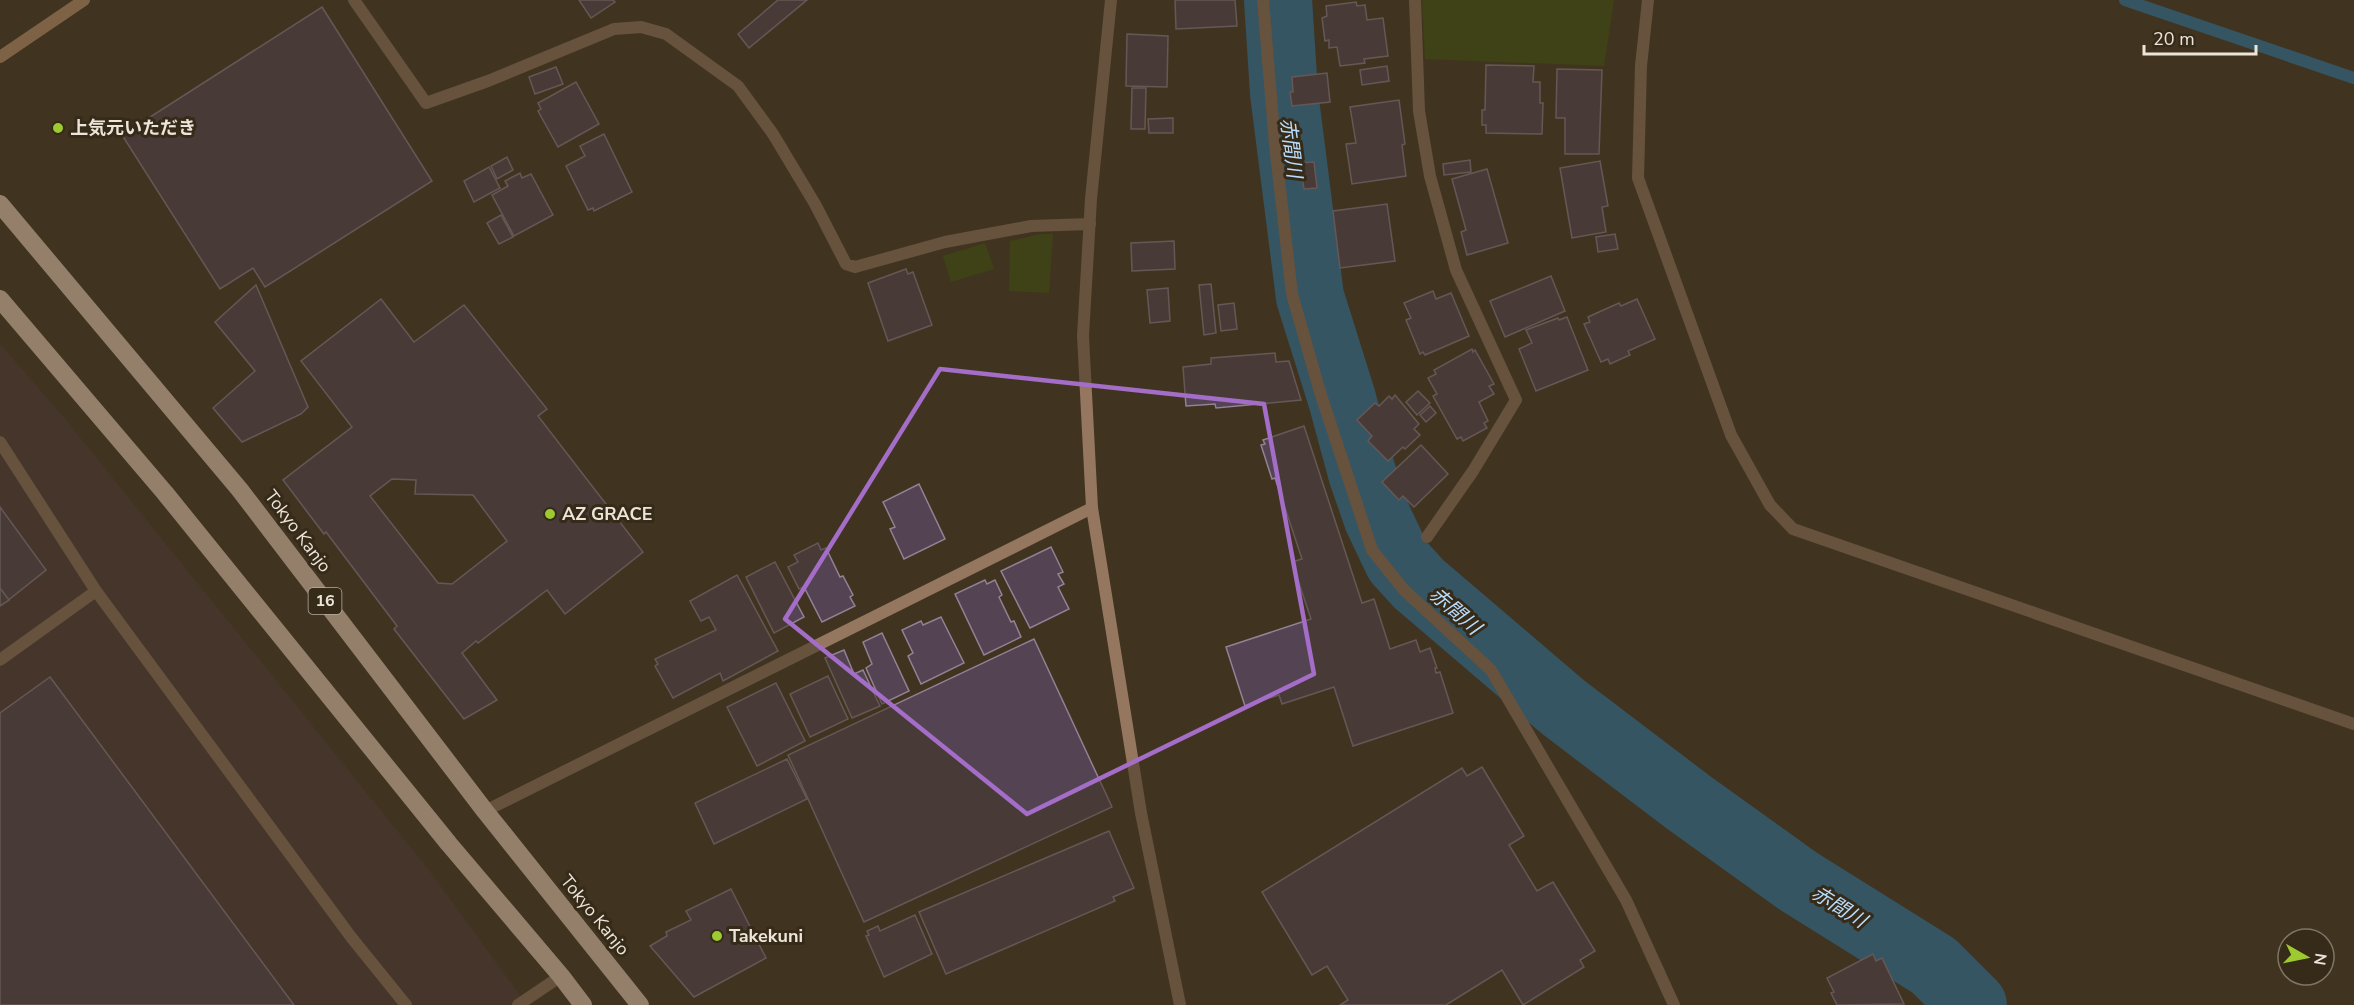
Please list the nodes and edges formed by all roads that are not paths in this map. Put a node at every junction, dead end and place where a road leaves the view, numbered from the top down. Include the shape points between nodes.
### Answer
1 (84, 0) edge
2 (354, 0) edge
3 (1111, 0) edge
4 (1263, 0) edge
5 (1414, 0) edge
6 (1648, 0) edge
7 (0, 57) edge
8 (0, 204) edge
9 (1090, 224) junction
10 (0, 299) edge
11 (0, 442) edge
12 (1092, 508) junction
13 (1427, 537) dead end
14 (96, 591) junction
15 (0, 660) edge
16 (2354, 724) edge
17 (485, 811) junction
18 (561, 976) junction
19 (406, 1005) edge
20 (518, 1005) edge
21 (583, 1005) edge
22 (640, 1005) edge
23 (1180, 1005) edge
24 (1674, 1005) edge

1 - 7 street
2 - 9 street via 426,103 614,29 641,27 666,34 738,86 773,134 846,264 855,267 945,242 1030,226
3 - 9 street
4 - 24 street via 1292,294 1372,550 1404,590 1491,670 1626,900
5 - 13 street via 1419,111 1430,176 1456,270 1516,400
6 - 16 street via 1641,66 1638,178 1731,435 1770,505 1793,529
8 - 17 highway, Tokyo Kanjo / 16 via 240,490
9 - 12 street via 1083,336
10 - 18 highway via 165,493
11 - 14 street
12 - 17 street
12 - 23 street via 1141,813
14 - 15 street
14 - 19 street via 351,937
17 - 22 highway, Tokyo Kanjo / 16
18 - 20 street
18 - 21 highway

